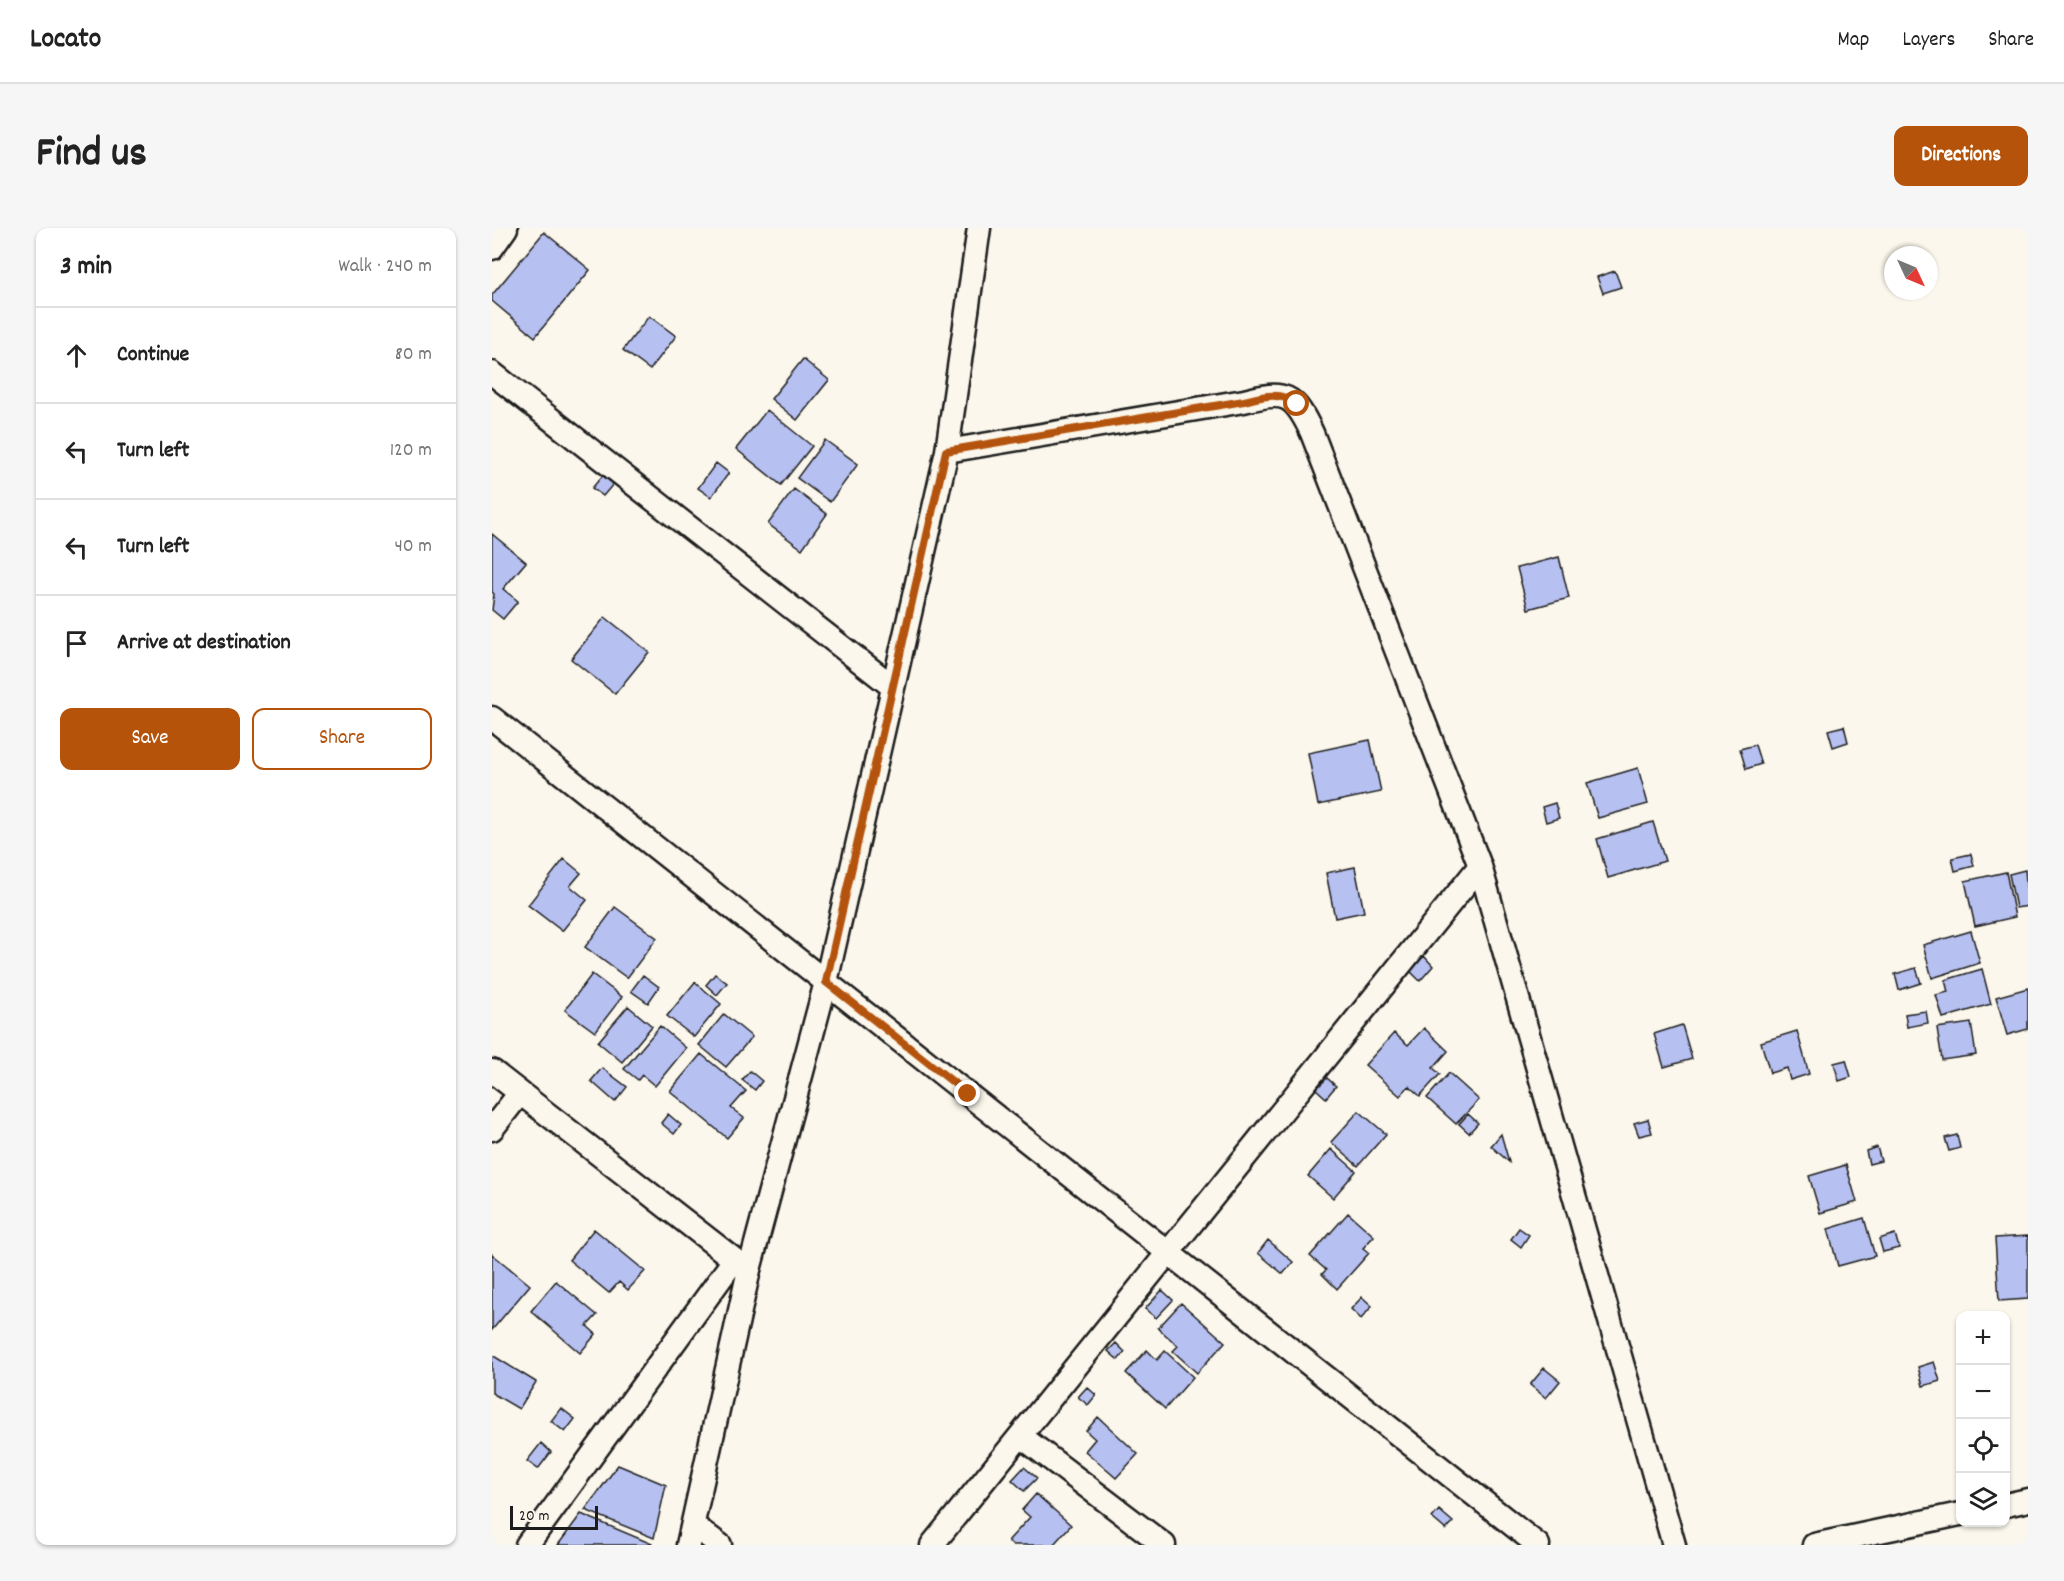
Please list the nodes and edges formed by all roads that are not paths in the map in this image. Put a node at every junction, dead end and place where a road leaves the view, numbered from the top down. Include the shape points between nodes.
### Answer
1 (506, 228) edge
2 (979, 228) edge
3 (492, 248) edge
4 (492, 373) edge
5 (946, 451) junction
6 (893, 687) junction
7 (492, 718) edge
8 (1480, 866) junction
9 (826, 982) junction
10 (492, 1071) edge
11 (520, 1093) junction
12 (492, 1129) edge
13 (1168, 1252) junction
14 (741, 1265) junction
15 (1022, 1437) junction
16 (2028, 1500) edge
17 (2010, 1504) edge
18 (1956, 1515) edge
19 (690, 1535) edge
20 (527, 1545) edge
21 (720, 1545) edge
22 (932, 1545) edge
23 (1164, 1545) edge
24 (1538, 1545) edge
25 (1674, 1545) edge
26 (1814, 1545) edge

1 - 3 street
2 - 5 street
4 - 6 street
5 - 6 street
5 - 8 street via 1267,395 1286,396 1297,404 1312,433
6 - 9 street
7 - 9 street
8 - 13 street
8 - 25 street
9 - 13 street
9 - 14 street
10 - 11 street
11 - 12 street
11 - 14 street
13 - 15 street
13 - 24 street
14 - 19 street
14 - 20 street
15 - 22 street
15 - 23 street
16 - 17 street
18 - 26 street
19 - 21 street

